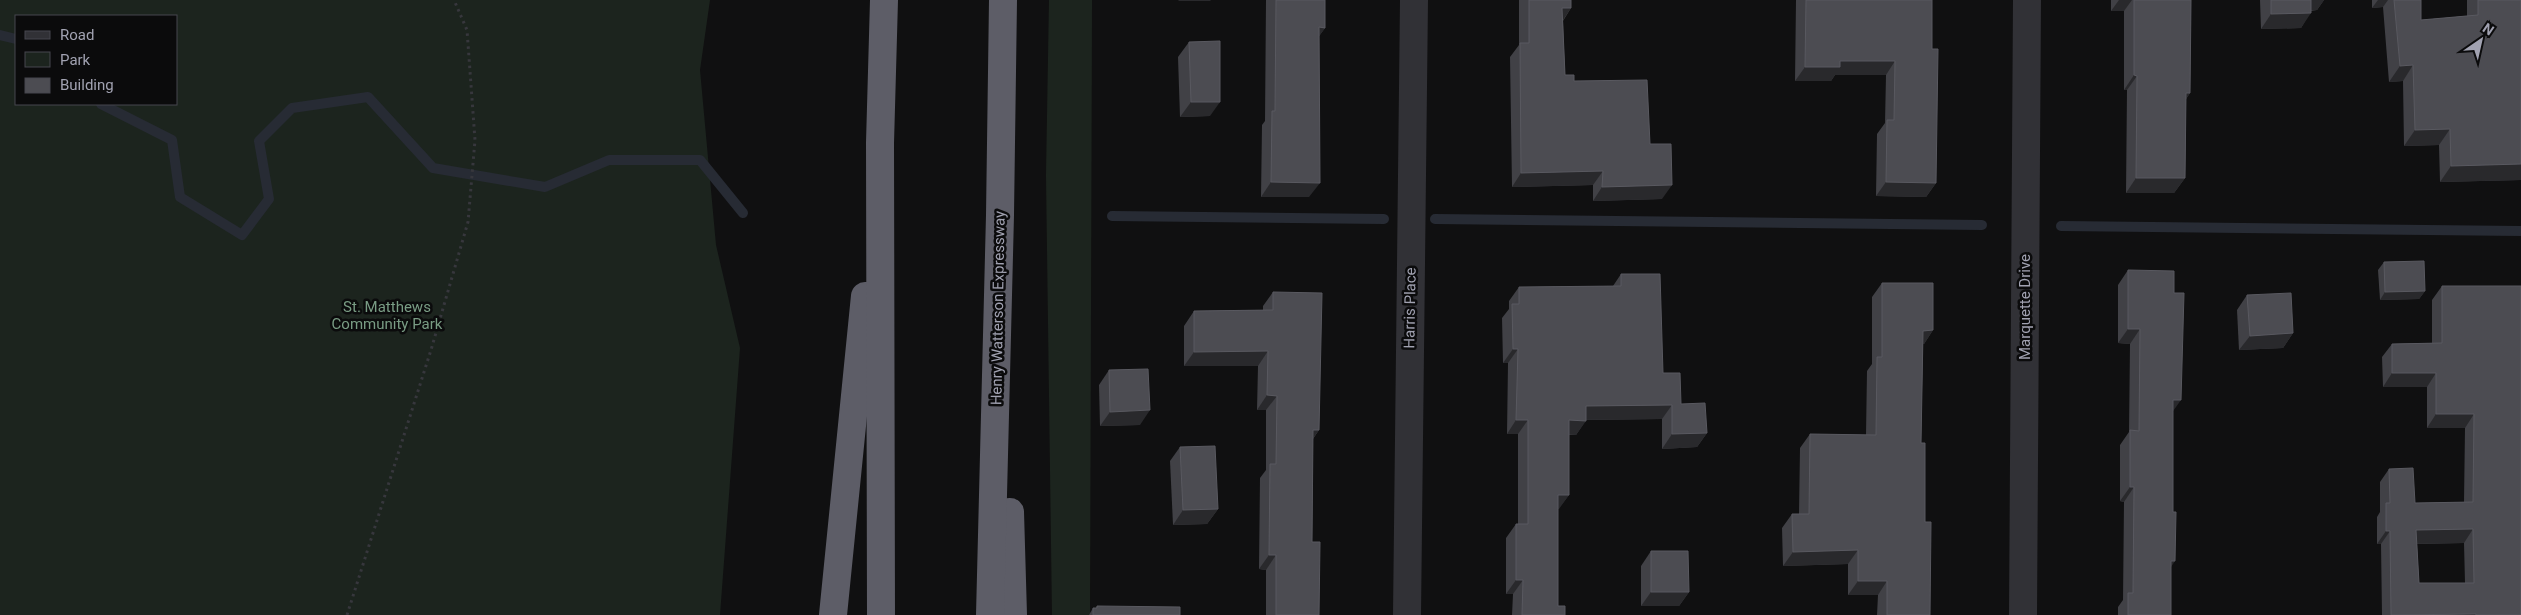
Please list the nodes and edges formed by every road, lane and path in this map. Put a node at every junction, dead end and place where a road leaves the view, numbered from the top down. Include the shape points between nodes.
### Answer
1 (454, 0) edge
2 (884, 0) edge
3 (1003, 0) edge
4 (1414, 0) edge
5 (2027, 0) edge
6 (880, 143) junction
7 (1000, 215) junction
8 (346, 615) edge
9 (833, 615) edge
10 (881, 615) edge
11 (990, 615) edge
12 (1013, 615) edge
13 (1406, 615) edge
14 (2023, 615) edge

1 - 8 path via 467,30 475,140 468,222 428,360
2 - 6 highway
3 - 7 highway, Henry Watterson Expressway
4 - 13 street, Harris Place
5 - 14 street, Marquette Drive
6 - 9 highway
6 - 10 highway
7 - 11 highway, Henry Watterson Expressway
7 - 12 highway

